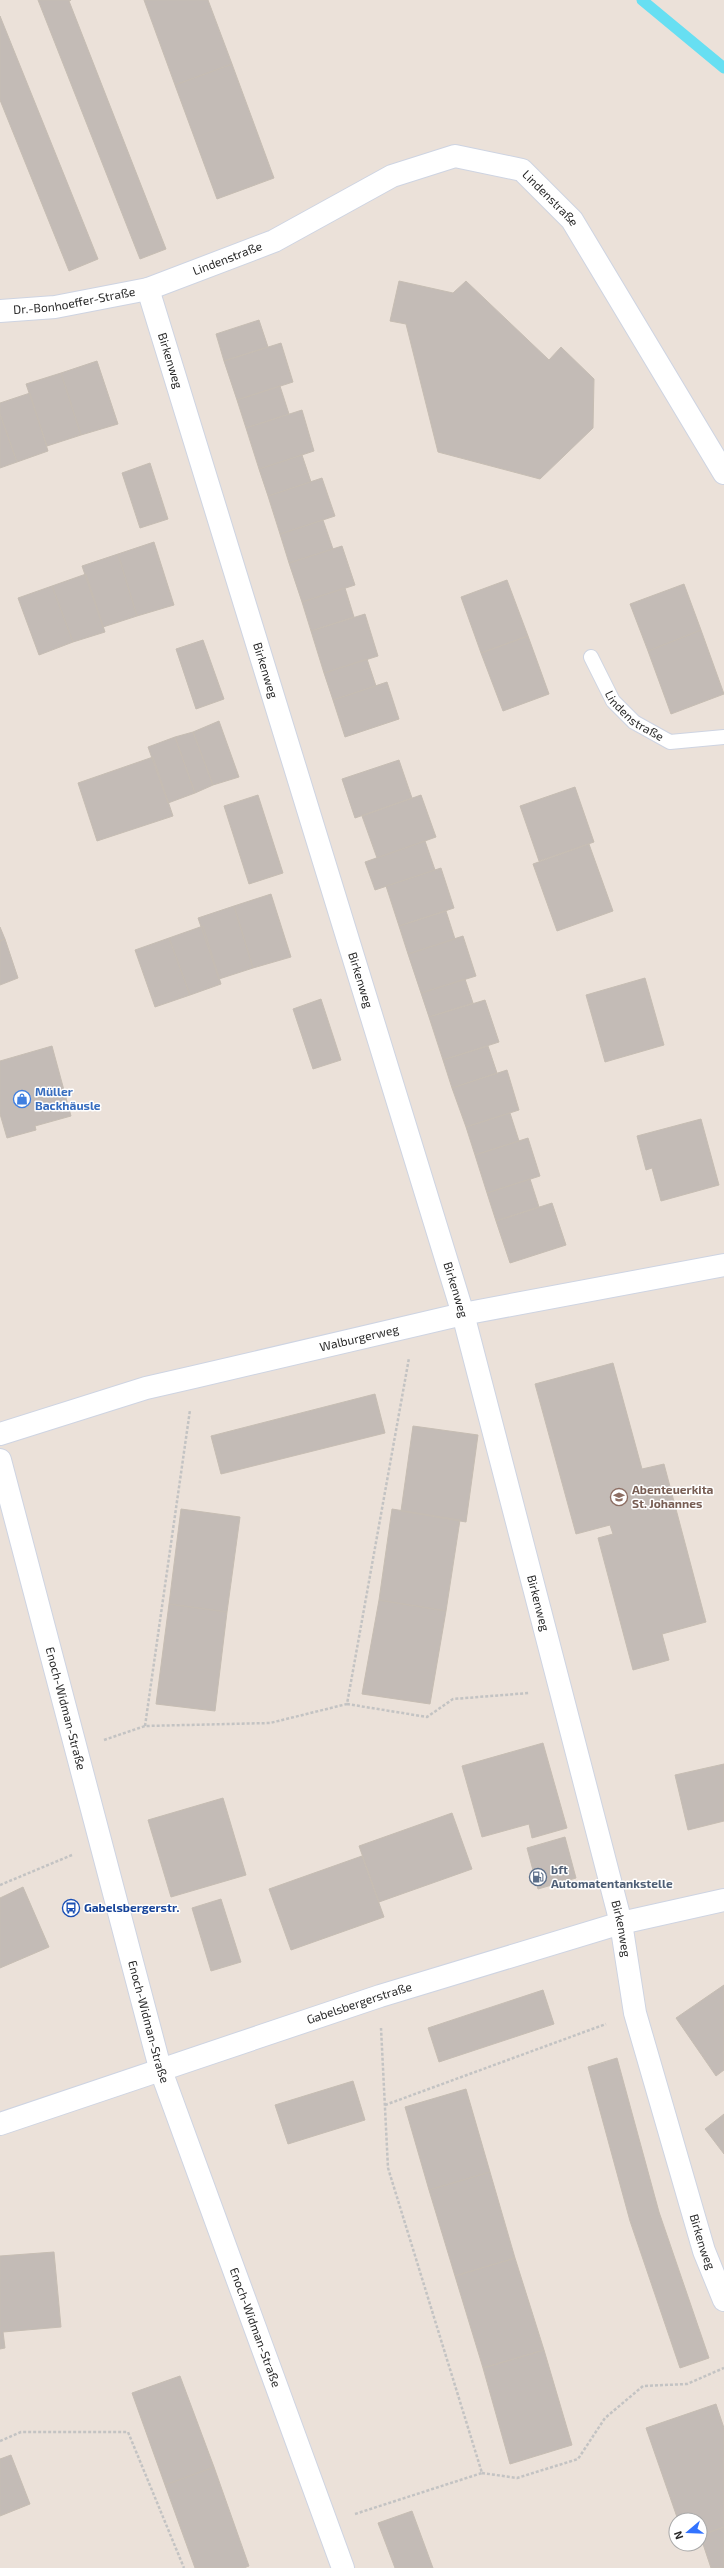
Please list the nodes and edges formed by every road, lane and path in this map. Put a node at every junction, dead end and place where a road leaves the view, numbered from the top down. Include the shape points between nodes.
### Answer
1 (148, 290) junction
2 (0, 311) edge
3 (724, 473) edge
4 (591, 657) dead end
5 (724, 737) edge
6 (724, 1265) edge
7 (463, 1314) junction
8 (415, 1325) junction
9 (194, 1377) junction
10 (0, 1434) edge
11 (0, 1460) edge
12 (562, 1691) junction
13 (347, 1704) junction
14 (145, 1726) junction
15 (75, 1750) junction
16 (100, 1844) junction
17 (0, 1885) edge
18 (724, 1900) edge
19 (621, 1923) junction
20 (380, 1996) junction
21 (636, 2013) junction
22 (160, 2068) junction
23 (385, 2105) junction
24 (0, 2124) edge
25 (724, 2300) edge
26 (724, 2368) edge
27 (0, 2441) edge
28 (482, 2473) junction
29 (328, 2523) junction
30 (184, 2568) edge
31 (343, 2568) edge

1 - 2 street, Dr.-Bonhoeffer-Straße via 55,307
1 - 3 street, Lindenstraße via 274,240 392,176 455,156 522,170 572,220
1 - 7 street, Birkenweg
4 - 5 lane, Lindenstraße via 613,701 634,722 670,742
6 - 7 street, Walburgerweg
7 - 8 street, Walburgerweg
7 - 12 street, Birkenweg
8 - 9 street, Walburgerweg
8 - 13 path
9 - 10 street, Walburgerweg via 146,1388
9 - 14 path
11 - 15 street, Enoch-Widman-Straße
12 - 13 path via 453,1699 427,1717
12 - 19 street, Birkenweg
13 - 14 path via 270,1723
14 - 15 path
15 - 16 street, Enoch-Widman-Straße
16 - 17 path
16 - 22 street, Enoch-Widman-Straße
18 - 19 street, Gabelsbergerstraße
19 - 20 street, Gabelsbergerstraße
19 - 21 street, Birkenweg
20 - 22 street, Gabelsbergerstraße
20 - 23 path
21 - 23 path
21 - 25 street, Birkenweg via 704,2251
22 - 24 street, Gabelsbergerstraße
22 - 29 street, Enoch-Widman-Straße
23 - 28 path via 388,2168
26 - 28 path via 687,2384 643,2386 605,2418 578,2459 517,2478
27 - 30 path via 21,2432 128,2432
28 - 29 path
29 - 31 street, Enoch-Widman-Straße

